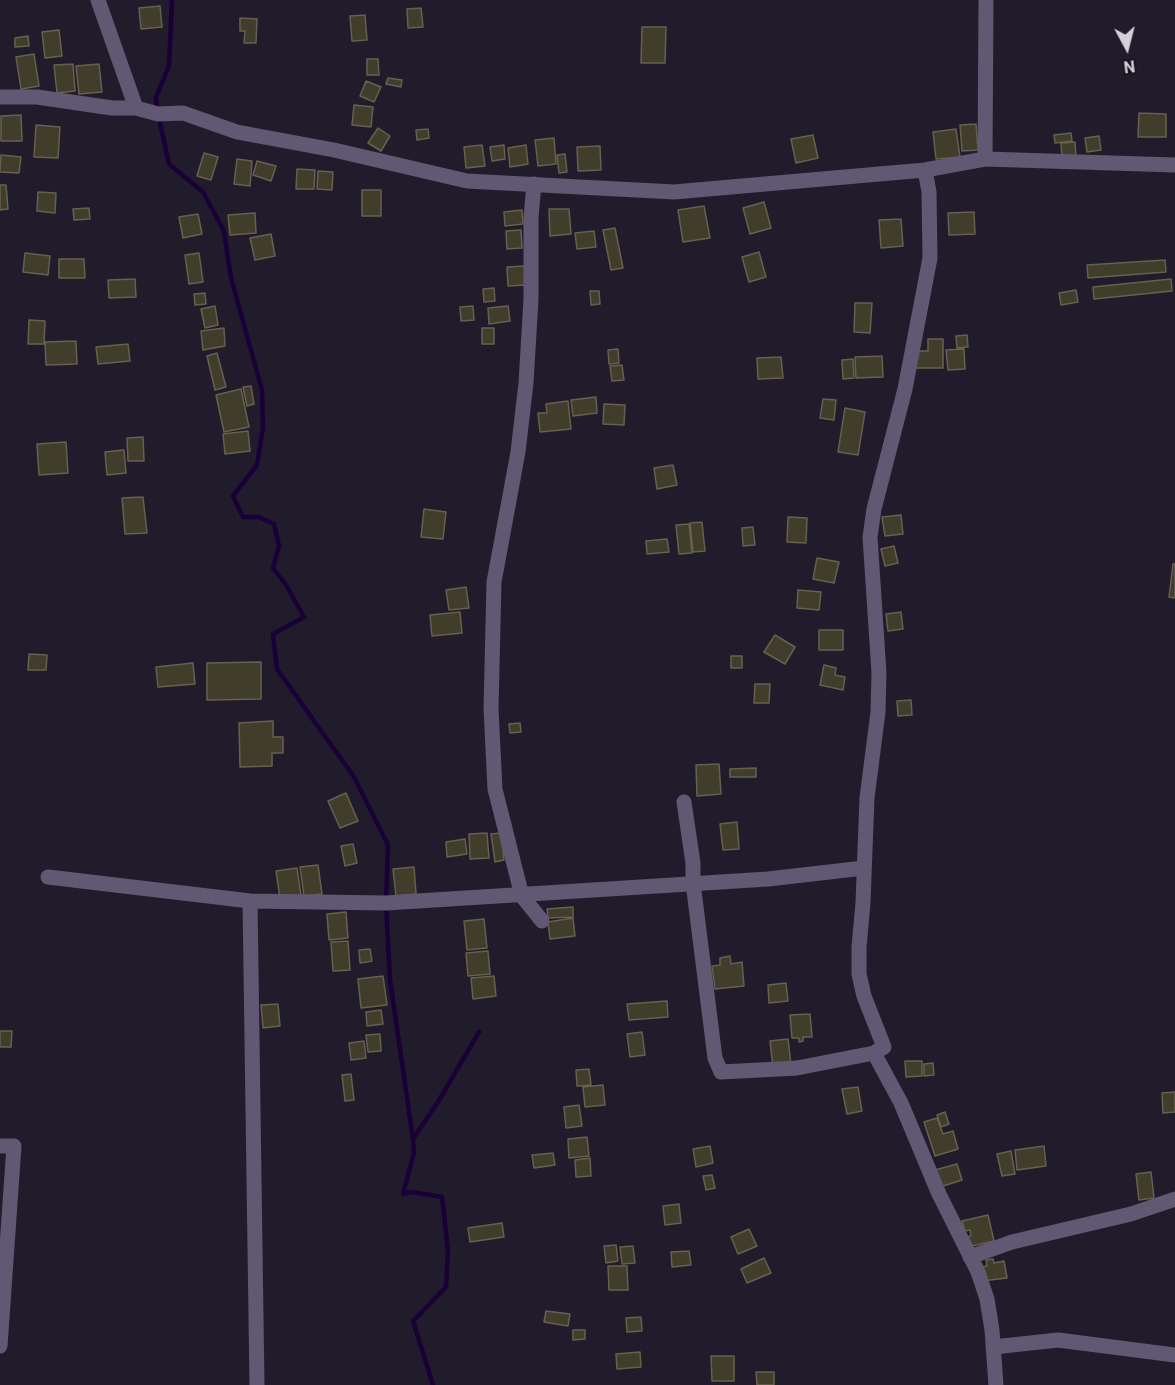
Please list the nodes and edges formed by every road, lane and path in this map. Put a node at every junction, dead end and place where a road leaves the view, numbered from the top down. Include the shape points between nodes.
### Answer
1 (98, 0) edge
2 (986, 0) edge
3 (0, 97) edge
4 (136, 108) junction
5 (985, 159) junction
6 (1175, 165) edge
7 (925, 170) junction
8 (534, 184) junction
9 (684, 802) dead end
10 (864, 868) junction
11 (48, 877) dead end
12 (693, 883) junction
13 (522, 896) junction
14 (250, 901) junction
15 (542, 921) dead end
16 (874, 1053) junction
17 (0, 1146) edge
18 (1175, 1199) edge
19 (970, 1257) junction
20 (0, 1346) edge
21 (993, 1347) junction
22 (1175, 1355) edge
23 (257, 1385) edge
24 (996, 1385) edge

1 - 4 street
2 - 5 street
3 - 4 street
4 - 8 street via 158,114 183,113 237,132 467,181
5 - 6 street
5 - 7 street
7 - 8 street via 674,192
7 - 10 street via 930,258 905,389 870,537 879,682
8 - 13 street via 525,383 518,452 494,582 491,636 495,789
9 - 12 street
10 - 12 street
10 - 16 street via 859,974 884,1047
11 - 14 street
12 - 13 street
12 - 16 street via 715,1058 721,1072 797,1068
13 - 14 street via 386,903
13 - 15 street
14 - 23 street
16 - 19 street via 901,1102
17 - 20 street via 14,1146
18 - 19 street
19 - 21 street via 987,1299
21 - 22 street via 1058,1340
21 - 24 street

